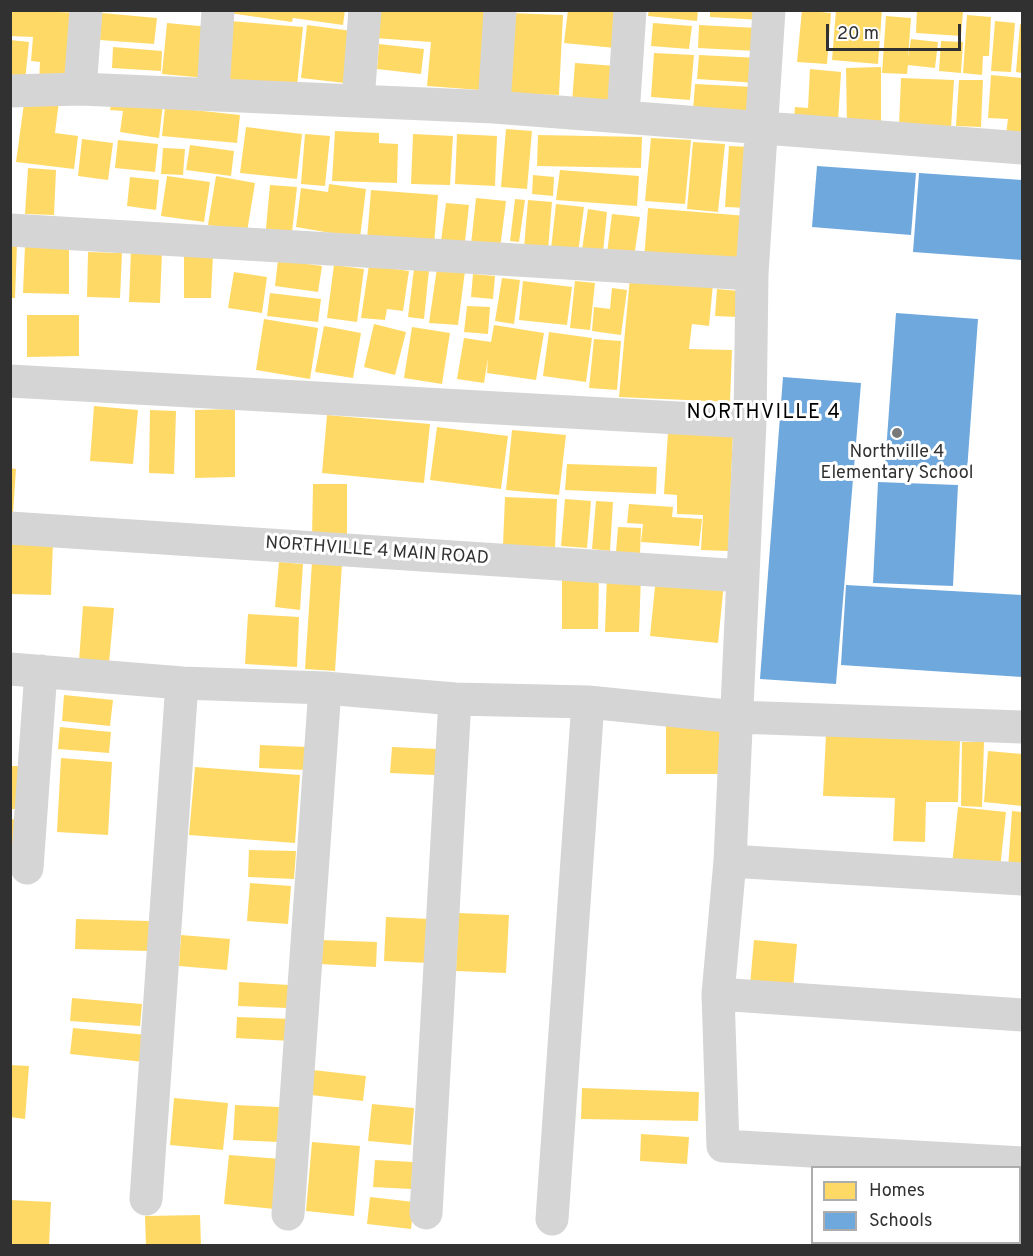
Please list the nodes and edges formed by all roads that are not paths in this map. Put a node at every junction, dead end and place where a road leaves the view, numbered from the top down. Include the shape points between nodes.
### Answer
1 (86, 10) edge
2 (218, 10) edge
3 (365, 10) edge
4 (500, 10) edge
5 (630, 10) edge
6 (769, 10) edge
7 (80, 89) junction
8 (10, 91) edge
9 (213, 94) junction
10 (358, 100) junction
11 (494, 107) junction
12 (623, 116) junction
13 (761, 128) junction
14 (1023, 148) edge
15 (10, 230) edge
16 (752, 274) junction
17 (10, 381) edge
18 (750, 422) junction
19 (10, 528) edge
20 (743, 576) junction
21 (26, 670) edge
22 (183, 683) junction
23 (325, 688) junction
24 (455, 699) junction
25 (588, 702) junction
26 (736, 717) junction
27 (1023, 727) edge
28 (730, 861) junction
29 (27, 868) dead end
30 (1023, 879) edge
31 (718, 994) junction
32 (1023, 1015) edge
33 (885, 1162) edge
34 (1020, 1164) edge
35 (146, 1198) dead end
36 (426, 1213) dead end
37 (288, 1215) dead end
38 (552, 1219) dead end

1 - 7 street
2 - 9 street
3 - 10 street
4 - 11 street
5 - 12 street
6 - 13 street
7 - 8 street
7 - 9 street
9 - 10 street
10 - 11 street
11 - 12 street
12 - 13 street
13 - 14 street
13 - 16 street
15 - 16 street
16 - 18 street
17 - 18 street
18 - 20 street
19 - 20 street, NORTHVILLE 4 MAIN ROAD
20 - 26 street
21 - 22 street
21 - 29 street
22 - 23 street
22 - 35 street
23 - 24 street
23 - 37 street
24 - 25 street
24 - 36 street
25 - 26 street
25 - 38 street
26 - 27 street
26 - 28 street
28 - 30 street
28 - 31 street
31 - 32 street
31 - 33 street via 723,1146
33 - 34 street

